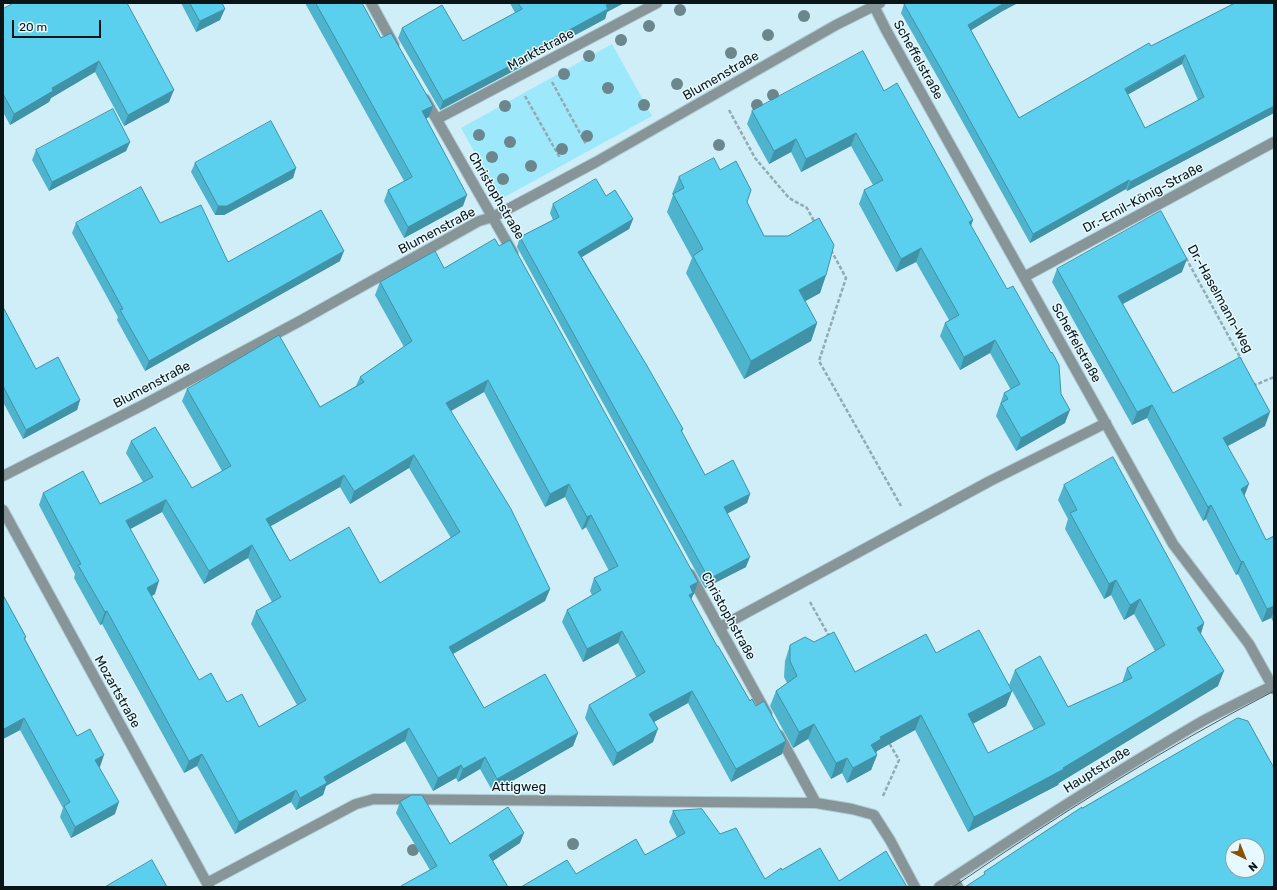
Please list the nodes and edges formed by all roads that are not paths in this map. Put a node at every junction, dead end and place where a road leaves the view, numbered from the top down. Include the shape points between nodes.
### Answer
1 (371, 3) edge
2 (657, 3) edge
3 (876, 4) edge
4 (398, 51) edge
5 (421, 92) edge
6 (437, 119) junction
7 (1274, 142) edge
8 (493, 217) junction
9 (516, 258) edge
10 (1024, 277) junction
11 (1106, 423) junction
12 (3, 476) edge
13 (3, 510) edge
14 (685, 564) edge
15 (720, 627) junction
16 (1274, 686) edge
17 (816, 803) junction
18 (953, 878) junction
19 (208, 885) edge
20 (915, 887) edge
21 (939, 887) edge
22 (958, 887) edge

1 - 4 street
2 - 6 street, Marktstraße
3 - 8 street, Blumenstraße
3 - 10 street, Scheffelstraße via 886,30
5 - 6 street, Christophstraße
6 - 8 street, Christophstraße
7 - 10 street, Dr.-Emil-König-Straße
8 - 9 street, Christophstraße
8 - 12 street, Blumenstraße via 479,221 300,321
10 - 11 street, Scheffelstraße
11 - 15 street via 990,481
11 - 16 street, Scheffelstraße via 1173,544 1248,644
13 - 19 street, Mozartstraße
14 - 15 street, Christophstraße
15 - 17 street, Christophstraße
16 - 18 street, Hauptstraße via 1202,721
17 - 19 street, Attigweg via 374,799 356,804
17 - 20 street, Attigweg via 874,815
18 - 21 street, Hauptstraße
18 - 22 street

